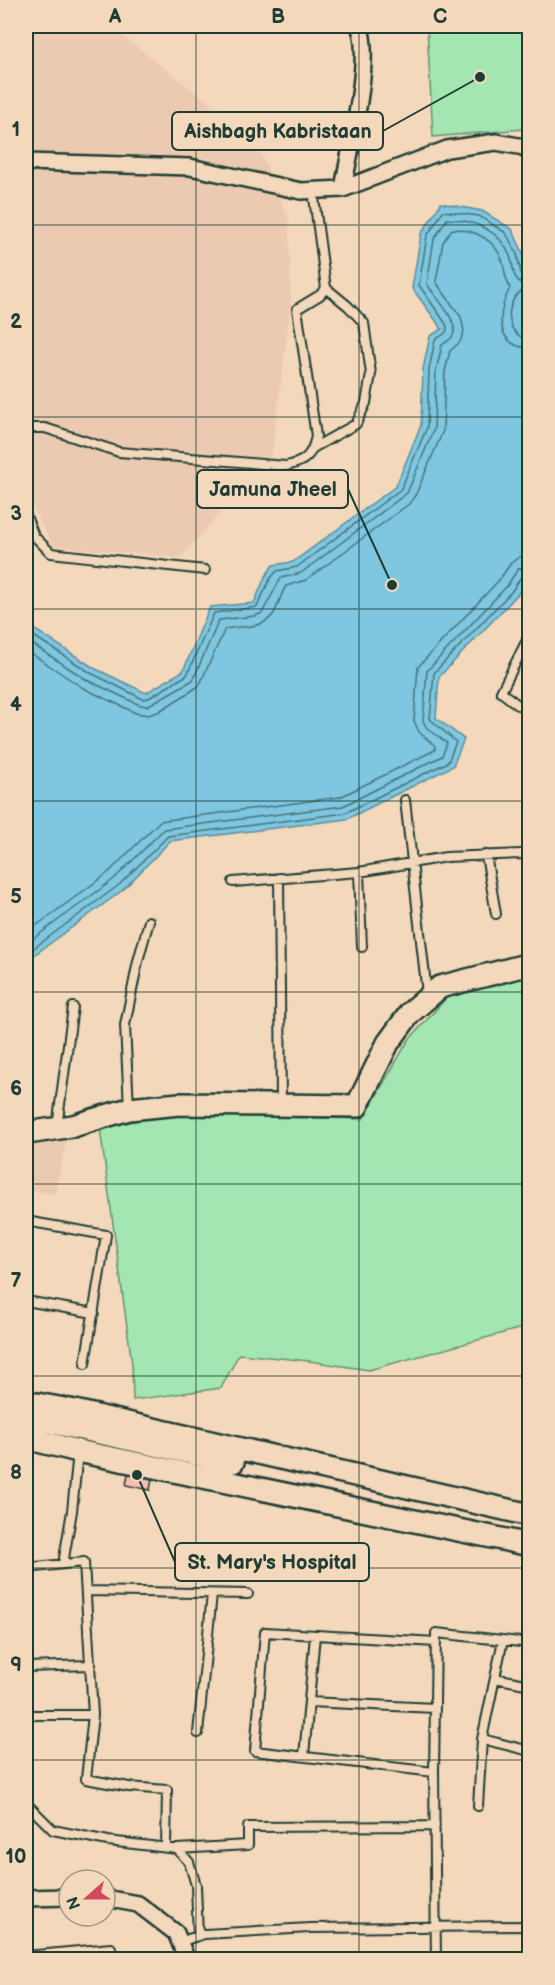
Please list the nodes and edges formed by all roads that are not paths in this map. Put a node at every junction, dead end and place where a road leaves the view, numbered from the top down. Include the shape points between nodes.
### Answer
1 (359, 26) edge
2 (530, 153) edge
3 (26, 162) edge
4 (343, 189) junction
5 (314, 190) junction
6 (326, 288) junction
7 (26, 428) edge
8 (313, 448) junction
9 (26, 516) edge
10 (206, 570) dead end
11 (530, 634) edge
12 (530, 708) edge
13 (405, 800) dead end
14 (486, 855) junction
15 (530, 856) edge
16 (414, 863) junction
17 (359, 872) junction
18 (279, 878) junction
19 (233, 882) dead end
20 (496, 914) dead end
21 (149, 921) dead end
22 (362, 946) dead end
23 (530, 964) edge
24 (427, 998) junction
25 (73, 1007) dead end
26 (281, 1105) junction
27 (129, 1109) junction
28 (57, 1129) junction
29 (26, 1130) edge
30 (26, 1221) edge
31 (26, 1301) edge
32 (94, 1313) junction
33 (85, 1364) dead end
34 (26, 1402) edge
35 (26, 1418) edge
36 (26, 1438) edge
37 (78, 1451) junction
38 (530, 1515) edge
39 (530, 1527) edge
40 (530, 1545) edge
41 (63, 1564) junction
42 (26, 1568) edge
43 (87, 1591) junction
44 (212, 1594) junction
45 (248, 1594) dead end
46 (315, 1635) junction
47 (503, 1640) junction
48 (435, 1642) junction
49 (530, 1643) edge
50 (91, 1665) junction
51 (26, 1667) edge
52 (495, 1678) junction
53 (530, 1685) edge
54 (309, 1702) junction
55 (435, 1708) junction
56 (26, 1715) edge
57 (93, 1715) junction
58 (198, 1733) dead end
59 (482, 1739) junction
60 (530, 1751) edge
61 (304, 1756) junction
62 (434, 1772) junction
63 (26, 1803) edge
64 (478, 1806) dead end
65 (435, 1826) junction
66 (166, 1847) junction
67 (177, 1849) junction
68 (57, 1897) edge
69 (26, 1898) edge
70 (117, 1901) edge
71 (530, 1926) edge
72 (437, 1928) junction
73 (198, 1936) junction
74 (180, 1942) junction
75 (26, 1956) edge
76 (59, 1956) edge
77 (113, 1959) edge
78 (187, 1959) edge
79 (436, 1959) edge

1 - 4 street via 364,36 362,83
2 - 4 street via 524,147 496,142 447,149
3 - 5 street via 190,167 301,191
4 - 5 street
5 - 6 lane
6 - 8 lane via 297,309 315,436
6 - 8 lane via 364,323 371,374 366,403 356,424
7 - 8 lane via 45,428 119,452 286,466 300,463
9 - 10 lane via 34,536 51,553
11 - 12 lane via 501,692 518,705
13 - 16 lane
14 - 15 lane
14 - 16 lane
14 - 20 lane
16 - 17 lane
16 - 24 lane
17 - 18 lane
17 - 22 lane
18 - 19 lane
18 - 26 lane
21 - 27 lane via 125,1024
23 - 24 main road via 440,987
24 - 26 main road via 410,1013 388,1043 357,1106
25 - 28 lane
26 - 27 main road via 179,1104
27 - 28 main road
28 - 29 main road
30 - 32 lane via 106,1235
31 - 32 lane
32 - 33 lane
34 - 38 main road
35 - 39 main road
36 - 37 main road
37 - 40 main road
37 - 41 lane
41 - 42 lane
41 - 43 lane via 84,1562
43 - 44 lane
43 - 50 lane
44 - 45 lane
44 - 58 lane
46 - 48 lane
46 - 54 lane
46 - 61 lane via 265,1632 255,1751
47 - 48 lane via 436,1633
47 - 49 lane
47 - 52 lane
48 - 55 lane
50 - 51 lane
50 - 57 lane
52 - 53 lane
52 - 59 lane
54 - 55 lane
54 - 61 lane
55 - 62 lane
56 - 57 lane
57 - 66 lane via 86,1779 167,1790
59 - 60 lane
59 - 64 lane
61 - 62 lane
62 - 65 lane
63 - 66 lane via 53,1830
65 - 67 lane via 248,1827 248,1845
65 - 72 lane
66 - 67 lane
67 - 73 lane via 189,1862 196,1885
68 - 69 street
70 - 74 street via 138,1905 176,1934
71 - 72 lane
72 - 73 lane via 310,1928
72 - 79 lane
73 - 74 lane
74 - 78 street
75 - 76 lane
76 - 77 lane via 111,1948

